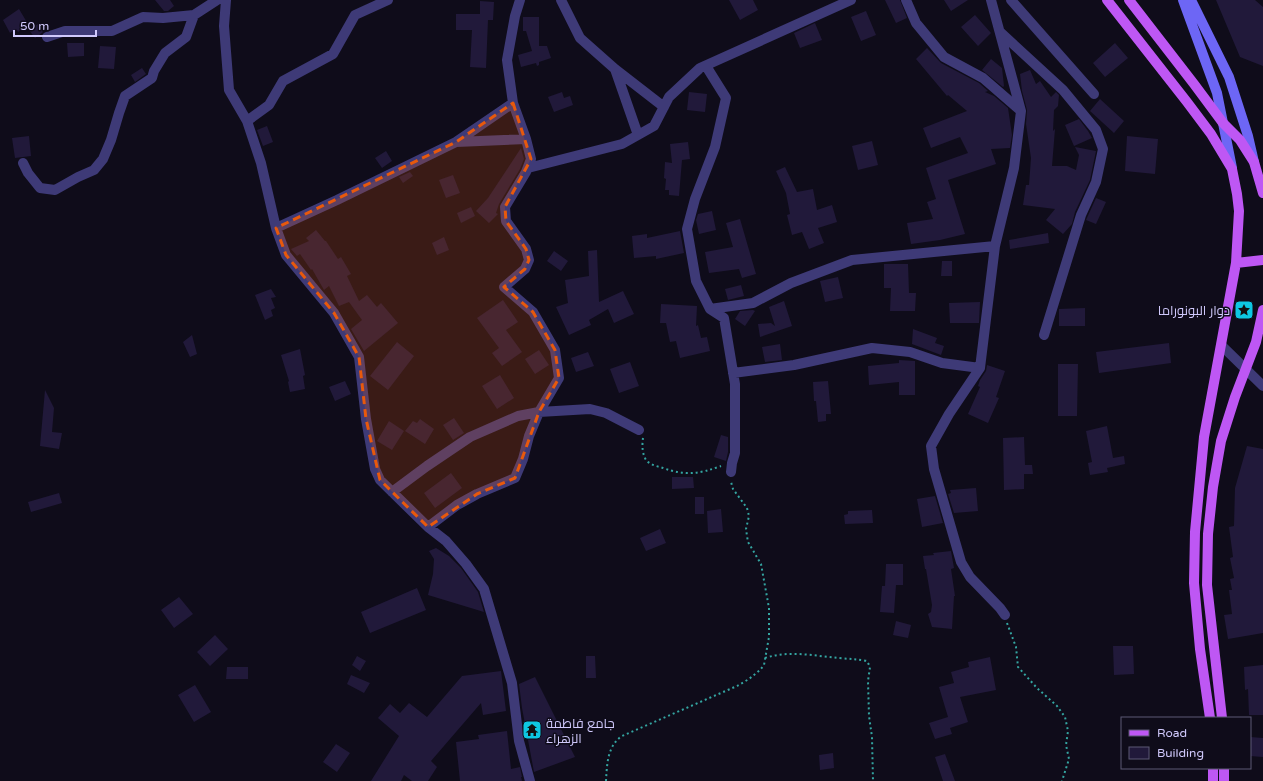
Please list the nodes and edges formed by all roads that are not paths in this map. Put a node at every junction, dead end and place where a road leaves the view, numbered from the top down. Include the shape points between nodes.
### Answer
1 (217, 0) edge
2 (226, 0) edge
3 (388, 0) edge
4 (520, 0) edge
5 (561, 0) edge
6 (851, 0) edge
7 (991, 0) edge
8 (1011, 0) edge
9 (1107, 0) edge
10 (1129, 0) edge
11 (1183, 0) edge
12 (1191, 0) edge
13 (910, 2) edge
14 (834, 3) edge
15 (194, 15) junction
16 (1000, 32) junction
17 (47, 37) dead end
18 (706, 66) junction
19 (615, 69) junction
20 (1094, 94) dead end
21 (513, 103) junction
22 (664, 107) junction
23 (1020, 111) junction
24 (247, 121) junction
25 (1223, 123) junction
26 (638, 135) junction
27 (526, 139) junction
28 (456, 142) junction
29 (1254, 162) junction
30 (23, 163) dead end
31 (528, 168) junction
32 (1232, 169) junction
33 (1263, 193) edge
34 (276, 228) junction
35 (995, 246) junction
36 (1263, 260) edge
37 (1236, 263) junction
38 (710, 309) junction
39 (1263, 310) edge
40 (1044, 335) dead end
41 (1222, 346) junction
42 (980, 368) junction
43 (1245, 369) junction
44 (733, 373) junction
45 (1263, 386) edge
46 (539, 412) junction
47 (641, 432) road end
48 (732, 467) road end
49 (392, 492) junction
50 (428, 528) junction
51 (1005, 615) road end
52 (1210, 717) edge
53 (1222, 717) edge
54 (1214, 769) edge
55 (1224, 769) edge
56 (530, 781) edge
57 (1213, 781) edge
58 (1224, 781) edge

1 - 15 street
2 - 24 street via 224,26 229,90
3 - 24 street via 356,15 333,54 283,81 269,105
4 - 21 street via 506,60
5 - 19 street via 580,38
6 - 14 street
7 - 16 street
8 - 20 street
9 - 32 main road via 1211,134
10 - 25 main road
11 - 25 main road via 1217,93
12 - 29 main road via 1229,77
13 - 23 street via 916,24 944,57 983,78
14 - 18 street
15 - 17 street via 143,17 112,31 65,32
15 - 30 street via 186,37 165,53 152,78 125,96 111,140 103,159 94,170 55,190 40,188
16 - 23 street
16 - 40 street via 1063,90 1096,130 1103,149 1096,182 1081,215
18 - 22 street via 700,68 669,97
18 - 38 street via 726,98 715,147 695,199 687,230 696,281
19 - 22 street
19 - 26 street
21 - 27 street
21 - 28 street
22 - 26 street via 654,126
23 - 35 street via 1014,168
24 - 34 street via 261,163
25 - 29 main road via 1240,140
25 - 32 main road
26 - 31 street via 622,144
27 - 28 street
27 - 31 street via 531,159
28 - 34 street
29 - 33 main road
31 - 46 street via 505,207 506,221 526,249 529,260 525,269 504,288 534,312 555,350 559,378
32 - 37 main road via 1239,210
34 - 49 street via 286,255 334,313 359,357 375,469 380,480
35 - 38 street via 852,260 791,284 753,303
35 - 42 street
36 - 37 main road
37 - 41 main road
38 - 44 street via 724,318
39 - 43 main road via 1256,342
41 - 43 street
41 - 52 main road via 1204,436 1195,532 1194,583
42 - 44 street via 942,363 910,352 872,348 794,365
42 - 51 street via 931,446 934,469 961,562 970,577
43 - 45 street
43 - 53 main road via 1221,441 1208,534 1207,585
44 - 48 street via 735,453
46 - 47 street via 590,409 606,413
46 - 49 street via 518,416 470,437
46 - 50 street via 515,478 477,494
49 - 50 street
50 - 56 street via 446,541 484,589 512,683 519,741
54 - 57 main road
55 - 58 main road

